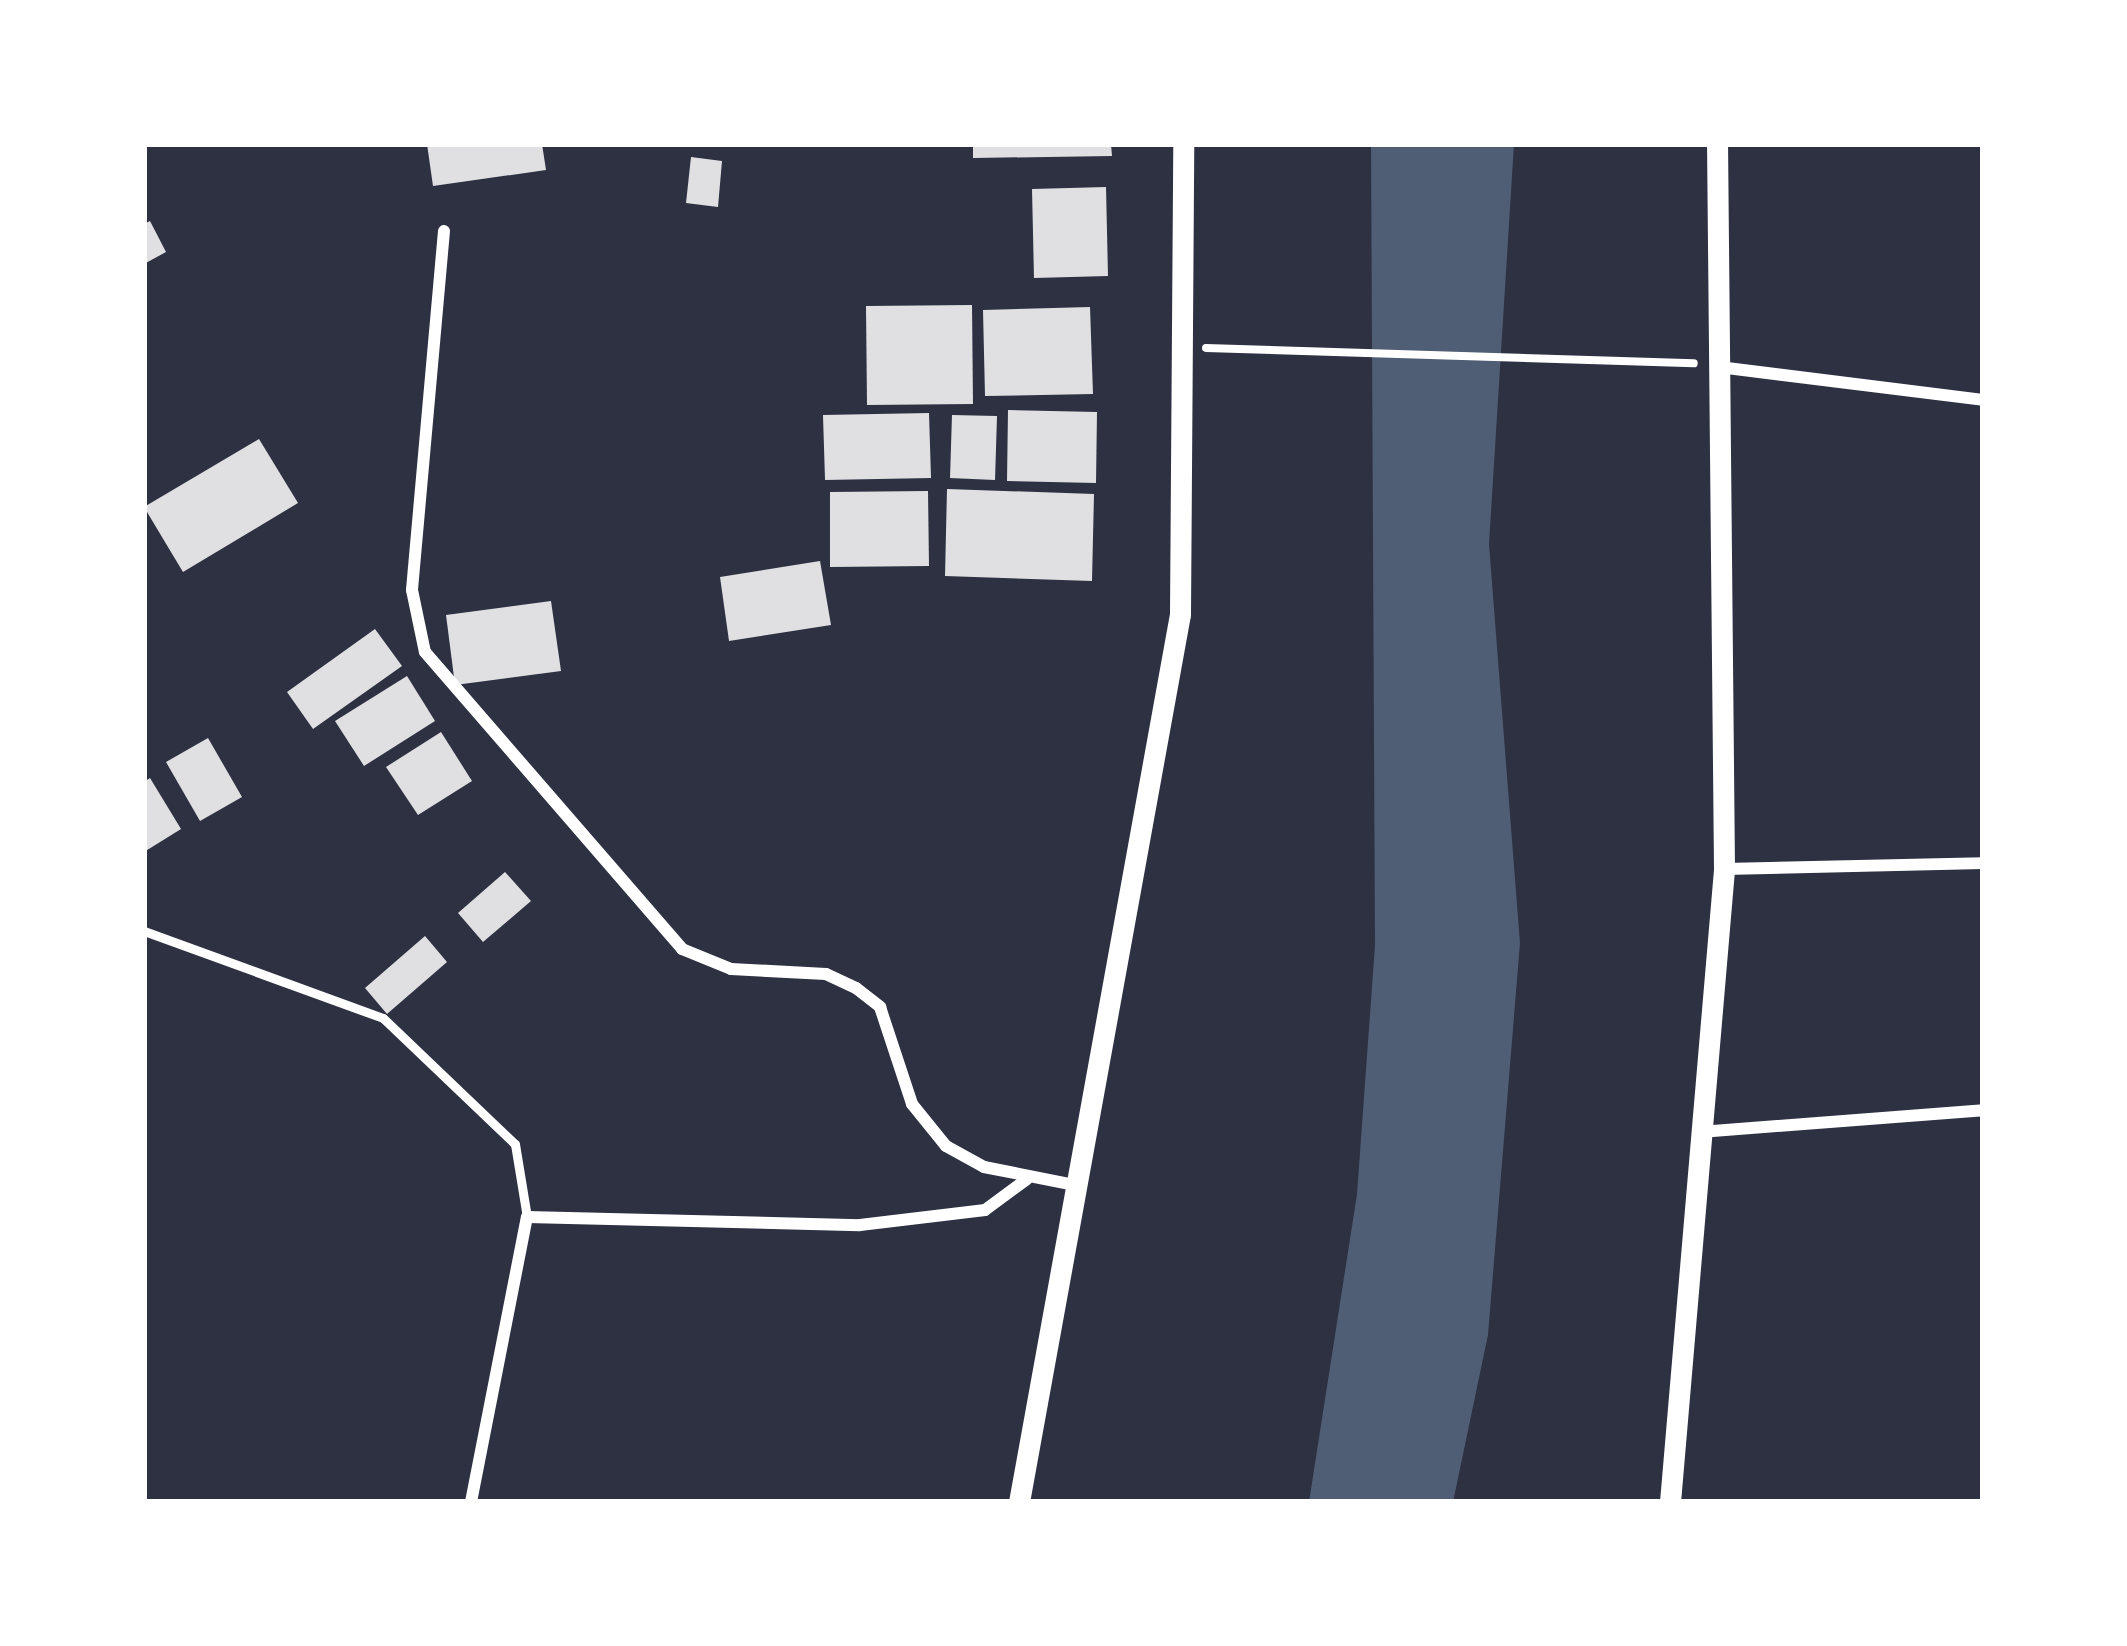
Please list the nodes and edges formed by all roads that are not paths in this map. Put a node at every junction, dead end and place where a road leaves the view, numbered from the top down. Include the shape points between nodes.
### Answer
1 (1183, 144) edge
2 (1717, 144) edge
3 (444, 231) dead end
4 (1719, 367) junction
5 (1983, 400) edge
6 (1983, 863) edge
7 (1724, 868) junction
8 (144, 931) edge
9 (1983, 1110) edge
10 (1700, 1132) junction
11 (1027, 1179) junction
12 (1075, 1185) junction
13 (526, 1217) junction
14 (471, 1502) edge
15 (1018, 1502) edge
16 (1670, 1502) edge

1 - 12 street via 1180,614
2 - 4 street
3 - 11 street via 412,590 425,652 682,949 731,969 826,974 856,988 880,1007 912,1104 946,1146
4 - 5 street
4 - 7 street
6 - 7 street
7 - 10 street
8 - 13 lane via 383,1018 515,1144
9 - 10 street
10 - 16 street
11 - 12 street
11 - 13 street via 985,1210 860,1225
12 - 15 street
13 - 14 street

